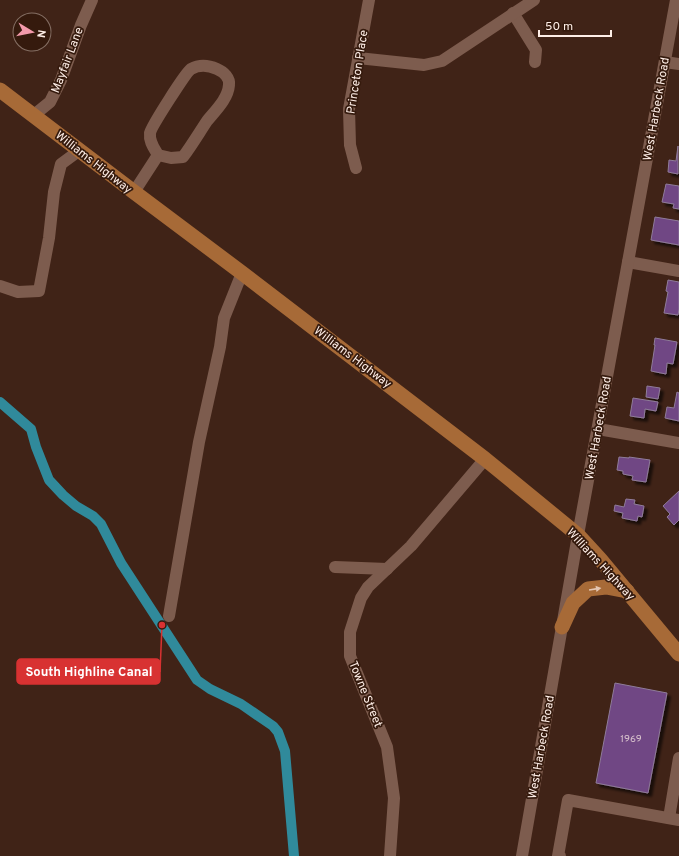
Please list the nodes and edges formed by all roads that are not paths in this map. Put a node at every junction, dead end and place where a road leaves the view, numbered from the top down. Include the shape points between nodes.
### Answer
1 (92, 0) edge
2 (369, 0) edge
3 (534, 0) edge
4 (675, 1) edge
5 (513, 14) junction
6 (358, 58) junction
7 (535, 62) dead end
8 (665, 62) junction
9 (679, 64) edge
10 (0, 90) edge
11 (34, 115) junction
12 (80, 150) junction
13 (158, 155) junction
14 (356, 168) dead end
15 (134, 192) junction
16 (628, 262) junction
17 (679, 271) edge
18 (242, 273) junction
19 (0, 286) edge
20 (598, 429) junction
21 (679, 443) edge
22 (485, 459) junction
23 (578, 535) junction
24 (335, 568) dead end
25 (387, 570) junction
26 (627, 591) junction
27 (170, 616) dead end
28 (562, 627) junction
29 (679, 654) edge
30 (679, 758) edge
31 (674, 819) edge
32 (390, 856) edge
33 (522, 856) edge
34 (560, 856) edge

1 - 11 street, Mayfair Lane via 50,102
2 - 6 street, Princeton Place
3 - 5 street
4 - 8 street, West Harbeck Road
5 - 6 street via 442,61 424,66
5 - 7 street via 536,50
6 - 14 street, Princeton Place via 350,109 350,145
8 - 9 street
8 - 16 street, West Harbeck Road
10 - 11 main road, Williams Highway
11 - 12 main road, Williams Highway
12 - 15 main road, Williams Highway
12 - 19 street via 61,164 54,192 39,291 18,292
13 - 13 street via 183,157 192,146 225,98 229,85 228,77 220,70 200,65 190,69 150,132 151,143
13 - 15 street
15 - 18 main road, Williams Highway
16 - 17 street
16 - 20 street, West Harbeck Road
18 - 22 main road, Williams Highway
18 - 27 street via 224,318 199,442
20 - 21 street
20 - 23 street, West Harbeck Road
22 - 23 main road, Williams Highway
22 - 25 street, Towne Street via 411,546
23 - 26 main road, Williams Highway
23 - 28 street, West Harbeck Road
24 - 25 street
25 - 32 street, Towne Street via 360,598 350,632 350,656 387,747 394,798
28 -> 26 main road via 572,603 588,589 606,587
26 - 29 main road, Williams Highway
28 - 33 street, West Harbeck Road
30 - 31 street
31 - 34 street via 568,800

